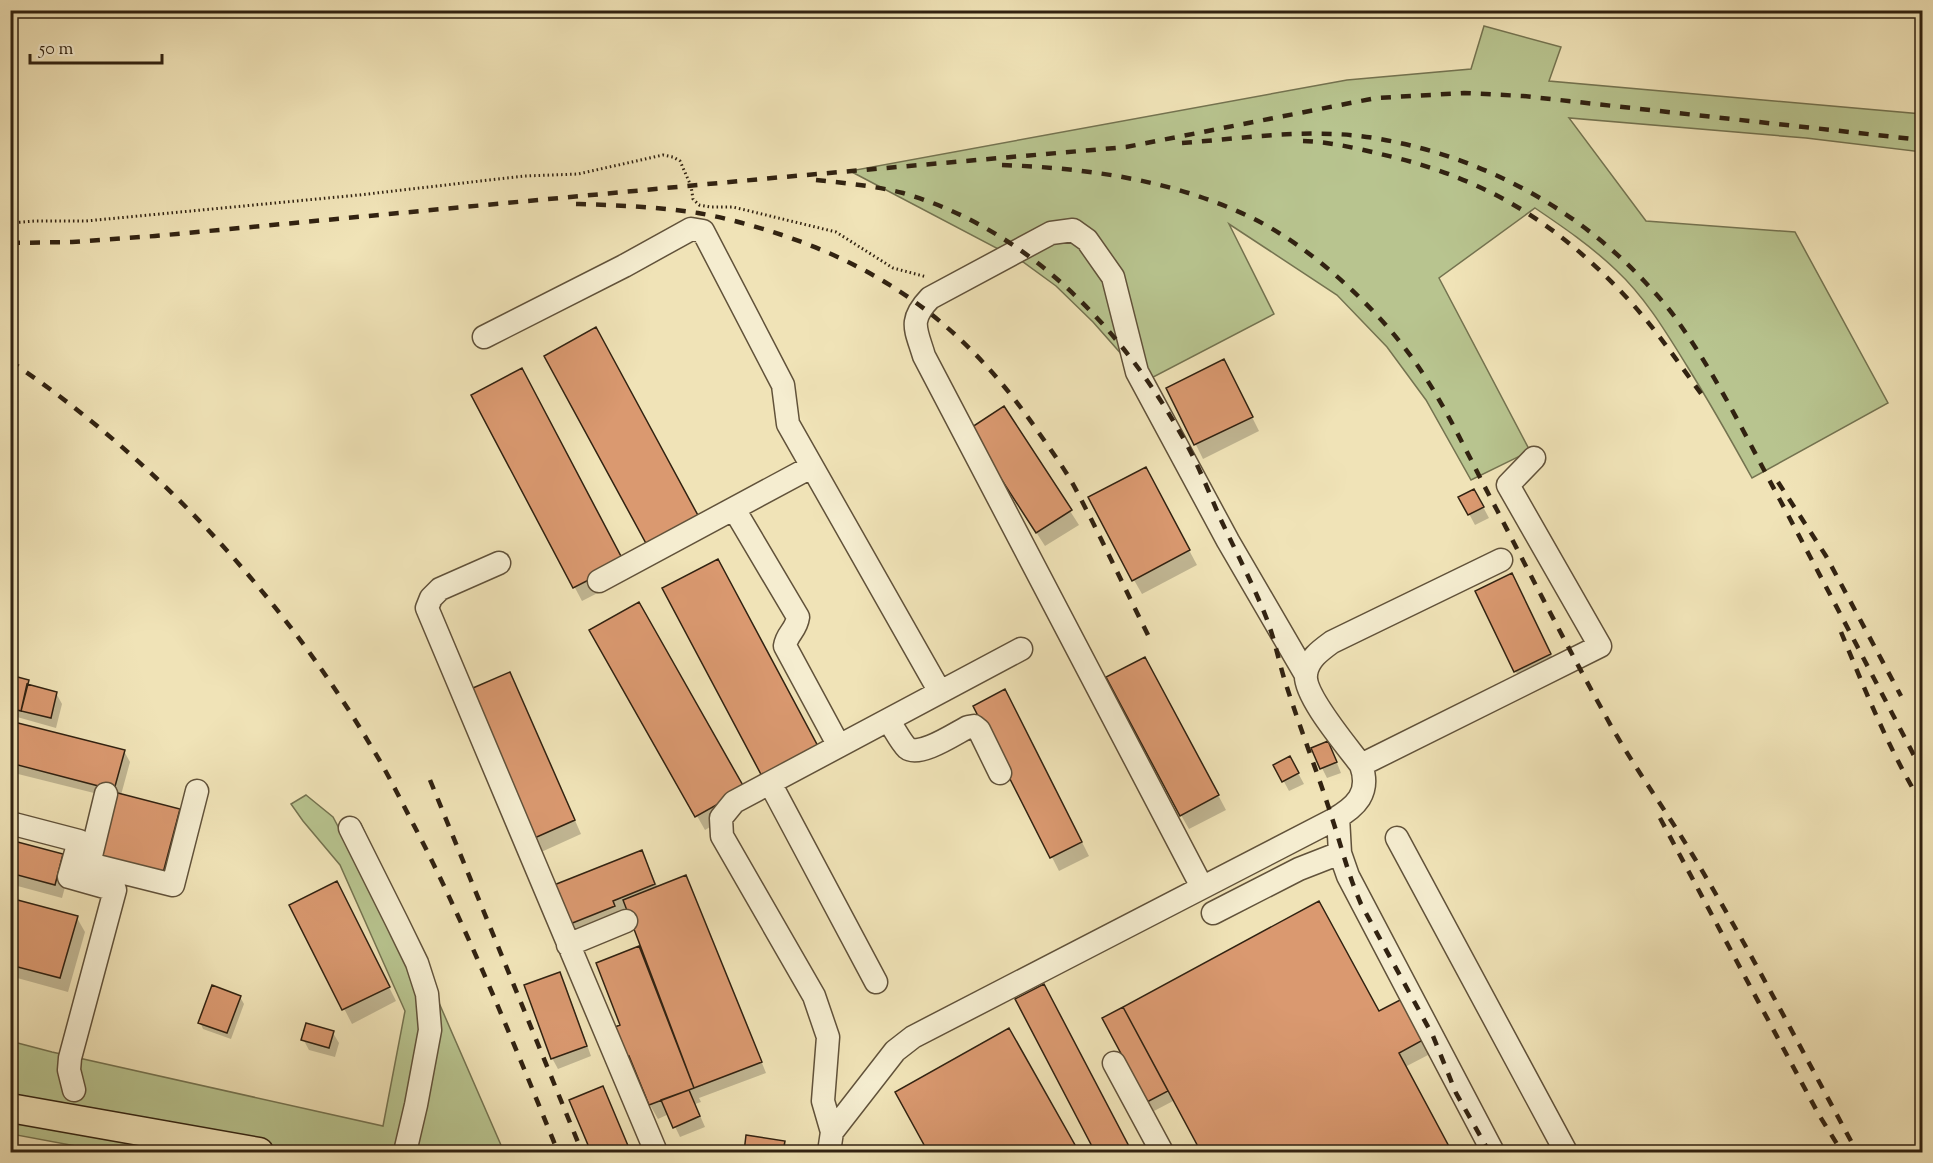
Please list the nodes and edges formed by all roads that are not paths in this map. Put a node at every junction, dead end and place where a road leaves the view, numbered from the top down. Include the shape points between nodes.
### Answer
1 (484, 337) dead end
2 (1534, 458) dead end
3 (811, 467) junction
4 (734, 509) junction
5 (1501, 560) dead end
6 (499, 563) dead end
7 (599, 581) dead end
8 (1021, 649) dead end
9 (1306, 675) junction
10 (940, 692) junction
11 (888, 720) junction
12 (839, 746) junction
13 (1357, 759) junction
14 (1000, 773) dead end
15 (770, 783) junction
16 (197, 791) dead end
17 (106, 794) dead end
18 (1338, 818) junction
19 (10, 823) edge
20 (350, 828) dead end
21 (1397, 838) dead end
22 (1340, 853) junction
23 (131, 875) junction
24 (1202, 887) junction
25 (1213, 913) dead end
26 (626, 921) dead end
27 (568, 945) junction
28 (876, 982) dead end
29 (1114, 1063) dead end
30 (74, 1090) junction
31 (10, 1108) edge
32 (66, 1118) junction
33 (830, 1142) edge
34 (259, 1152) edge
35 (405, 1152) edge
36 (656, 1152) edge
37 (1162, 1152) edge
38 (1493, 1152) edge
39 (1566, 1152) edge

1 - 3 street via 691,229 699,229 783,385 788,424
2 - 13 street via 1508,485 1600,646
3 - 4 street
3 - 10 street
4 - 7 street
4 - 12 street via 798,617 785,646
5 - 9 street via 1332,642 1314,658
6 - 27 street via 440,589 427,608
8 - 10 street
9 - 13 street via 1317,706
9 - 24 street via 1137,372 1113,277 1088,240 1073,230 1052,233 930,298 915,322 924,356
10 - 11 street
11 - 12 street
11 - 14 street via 907,748 914,751 974,726
12 - 15 street
13 - 18 street via 1365,779 1361,796
15 - 28 street
15 - 33 street via 734,802 721,818 722,836 814,996 828,1037 823,1101
16 - 23 street via 173,885
17 - 23 street via 89,864
18 - 22 street
18 - 24 street
19 - 30 street via 79,842 69,877 115,890 70,1058
20 - 35 street via 398,922 427,994 430,1030
21 - 39 street
22 - 25 street via 1299,869
22 - 38 street via 1348,876
23 - 30 street
24 - 33 street via 913,1037 895,1051
26 - 27 street
27 - 36 street
29 - 37 street
30 - 32 street
31 - 32 main road
32 - 34 main road

